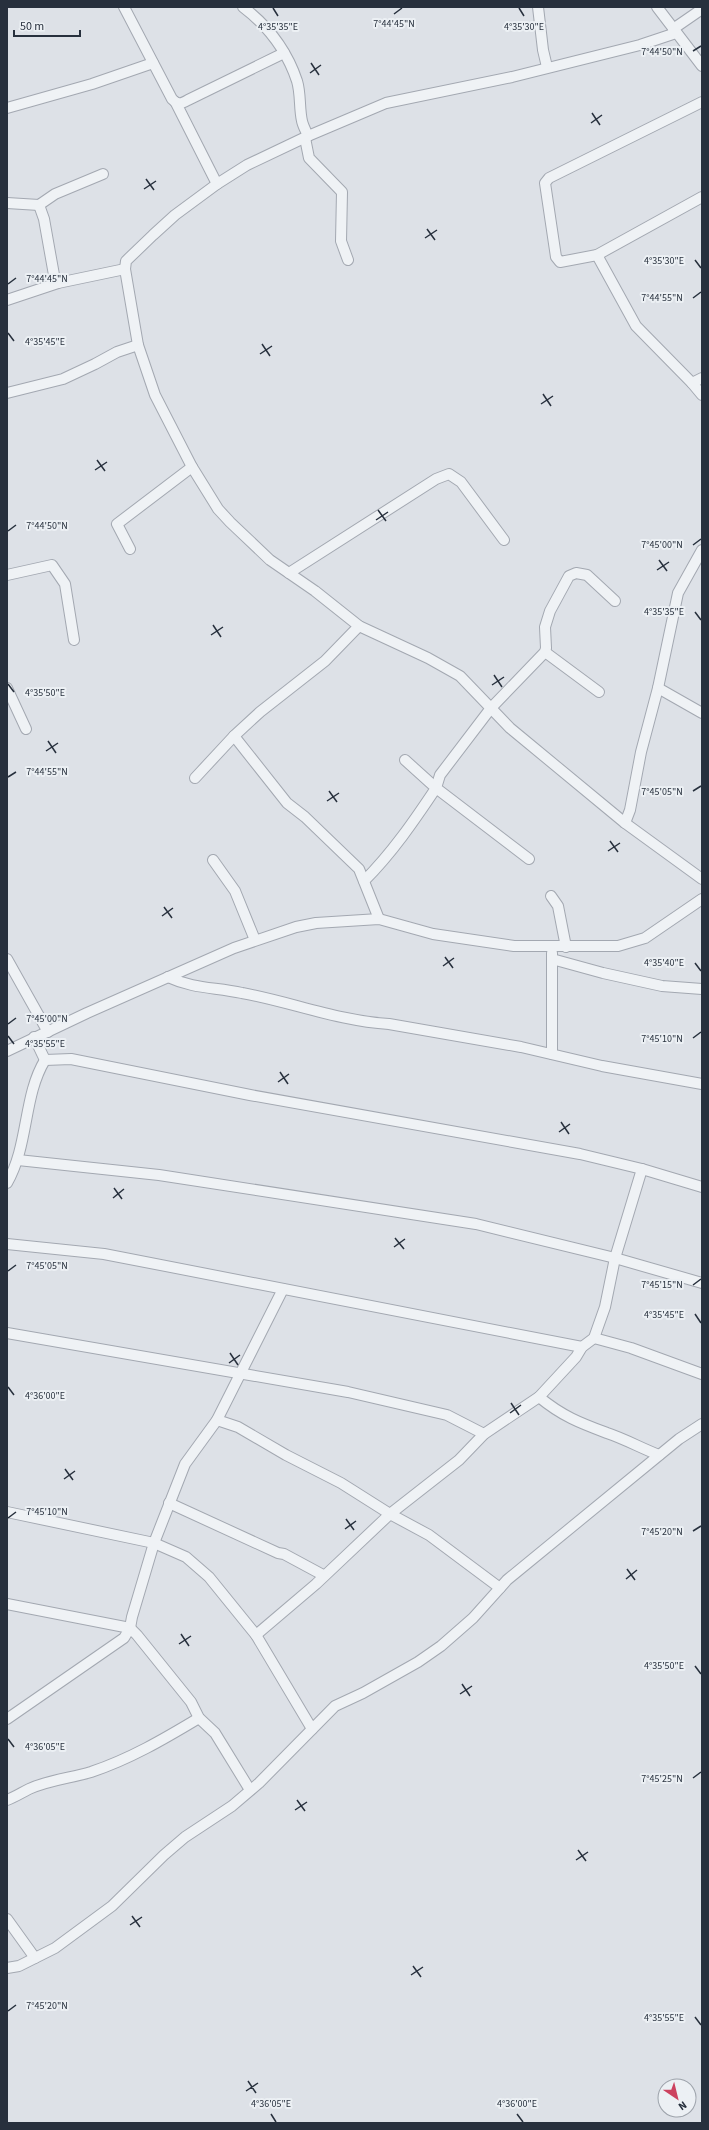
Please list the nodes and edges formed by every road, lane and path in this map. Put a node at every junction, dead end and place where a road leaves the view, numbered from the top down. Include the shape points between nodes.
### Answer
1 (124, 7) edge
2 (243, 7) edge
3 (538, 7) edge
4 (658, 7) edge
5 (702, 9) edge
6 (675, 31) junction
7 (284, 53) junction
8 (154, 63) junction
9 (702, 66) edge
10 (548, 67) junction
11 (702, 102) edge
12 (176, 103) junction
13 (7, 108) edge
14 (307, 137) junction
15 (103, 174) dead end
16 (217, 184) junction
17 (702, 197) edge
18 (7, 203) edge
19 (39, 205) junction
20 (597, 255) junction
21 (348, 260) dead end
22 (125, 269) junction
23 (58, 283) junction
24 (7, 300) edge
25 (138, 345) junction
26 (702, 378) edge
27 (692, 383) junction
28 (7, 393) edge
29 (702, 395) edge
30 (192, 467) junction
31 (504, 540) dead end
32 (130, 549) dead end
33 (702, 550) edge
34 (289, 573) junction
35 (7, 575) edge
36 (615, 601) dead end
37 (359, 626) junction
38 (74, 640) dead end
39 (545, 652) junction
40 (7, 688) edge
41 (658, 688) junction
42 (600, 692) dead end
43 (491, 708) junction
44 (702, 712) edge
45 (26, 729) dead end
46 (234, 736) junction
47 (405, 760) dead end
48 (195, 778) dead end
49 (436, 788) junction
50 (625, 823) junction
51 (529, 859) dead end
52 (213, 860) dead end
53 (702, 879) edge
54 (364, 881) junction
55 (551, 896) dead end
56 (702, 899) edge
57 (379, 919) junction
58 (255, 940) junction
59 (552, 947) junction
60 (566, 947) junction
61 (7, 959) edge
62 (552, 959) junction
63 (168, 977) junction
64 (702, 989) edge
65 (48, 1032) junction
66 (34, 1037) junction
67 (7, 1051) edge
68 (552, 1054) junction
69 (46, 1060) junction
70 (702, 1084) edge
71 (18, 1160) junction
72 (642, 1169) junction
73 (7, 1183) edge
74 (702, 1187) edge
75 (7, 1244) edge
76 (615, 1258) junction
77 (702, 1283) edge
78 (283, 1289) junction
79 (7, 1333) edge
80 (594, 1338) junction
81 (582, 1347) junction
82 (242, 1374) junction
83 (702, 1374) edge
84 (539, 1397) junction
85 (217, 1420) junction
86 (701, 1429) edge
87 (484, 1434) junction
88 (658, 1455) junction
89 (169, 1503) junction
90 (7, 1512) edge
91 (390, 1514) junction
92 (154, 1543) junction
93 (323, 1575) junction
94 (500, 1588) junction
95 (7, 1604) edge
96 (130, 1628) junction
97 (256, 1635) junction
98 (7, 1718) edge
99 (198, 1718) junction
100 (312, 1729) junction
101 (250, 1790) junction
102 (7, 1800) edge
103 (7, 1919) edge
104 (35, 1958) junction
105 (7, 1968) edge

1 - 8 street
2 - 7 street via 265,25
3 - 10 street via 543,50
4 - 6 street
5 - 6 street
6 - 9 street
6 - 10 street via 640,45
7 - 12 street via 180,104
7 - 14 street via 297,81 302,121
8 - 12 street
8 - 13 street
10 - 14 street via 512,78 386,103
11 - 20 street via 555,173 545,182 558,260 560,262
12 - 16 street
14 - 16 street via 247,165
14 - 21 street via 309,158 342,192 341,241
15 - 19 street via 55,194
16 - 22 street via 175,214 126,261
17 - 20 street
18 - 19 street
19 - 23 street
20 - 27 street via 636,326
22 - 23 street
22 - 25 street
23 - 24 street
25 - 28 street via 117,352 63,379
25 - 30 street via 155,395
26 - 27 street
27 - 29 street
30 - 32 street via 117,524
30 - 34 street via 218,509 270,560
31 - 34 street via 461,482 449,474 436,478
33 - 41 street via 678,593
34 - 37 street
35 - 38 street via 52,564 65,584
36 - 39 street via 587,576 576,573 569,576 550,610 545,627
37 - 43 street via 460,676
37 - 46 street via 325,661
39 - 42 street
39 - 43 street
40 - 45 street
41 - 44 street
41 - 50 street
43 - 49 street via 440,775
43 - 50 street via 510,728
46 - 48 street
46 - 54 street via 287,803 359,869
47 - 49 street
49 - 51 street
49 - 54 street via 410,828 385,860
50 - 53 street
52 - 58 street via 235,891
54 - 57 street
55 - 60 street via 558,906
56 - 60 street via 645,938 618,946
57 - 58 street via 316,923
57 - 59 street via 440,935 514,946
58 - 63 street
59 - 60 street
59 - 62 street
61 - 65 street
62 - 64 street via 662,986
62 - 68 street
63 - 65 street
63 - 68 street via 185,985 242,993 367,1022 397,1025
65 - 66 street
66 - 67 street
66 - 69 street
68 - 70 street
69 - 71 street via 35,1084
69 - 72 street via 71,1059 250,1095 580,1154
71 - 73 street
71 - 76 street via 158,1175 476,1224
72 - 74 street
72 - 76 street
75 - 78 street via 104,1254
76 - 77 street
76 - 80 street
78 - 81 street
78 - 82 street
79 - 82 street
80 - 81 street
80 - 83 street via 631,1348
81 - 84 street
82 - 85 street
82 - 87 street via 403,1404 447,1415
84 - 87 street
84 - 88 street via 582,1425
85 - 89 street via 185,1464
85 - 91 street via 238,1427 341,1483
86 - 88 street via 679,1439
87 - 91 street via 459,1460
88 - 94 street
89 - 92 street
89 - 93 street via 284,1554
90 - 92 street
91 - 93 street
91 - 94 street via 429,1535
92 - 96 street
92 - 97 street via 186,1557 209,1577
93 - 97 street via 316,1584
94 - 100 street via 473,1618 441,1646 418,1662 335,1706
95 - 96 street
96 - 98 street via 124,1638
96 - 99 street via 190,1702
97 - 100 street
99 - 101 street via 215,1733
99 - 102 street via 159,1743 133,1755 92,1772 29,1789
100 - 101 street
101 - 104 street via 232,1806 185,1837 112,1906 55,1948
103 - 104 street
104 - 105 street via 19,1966

